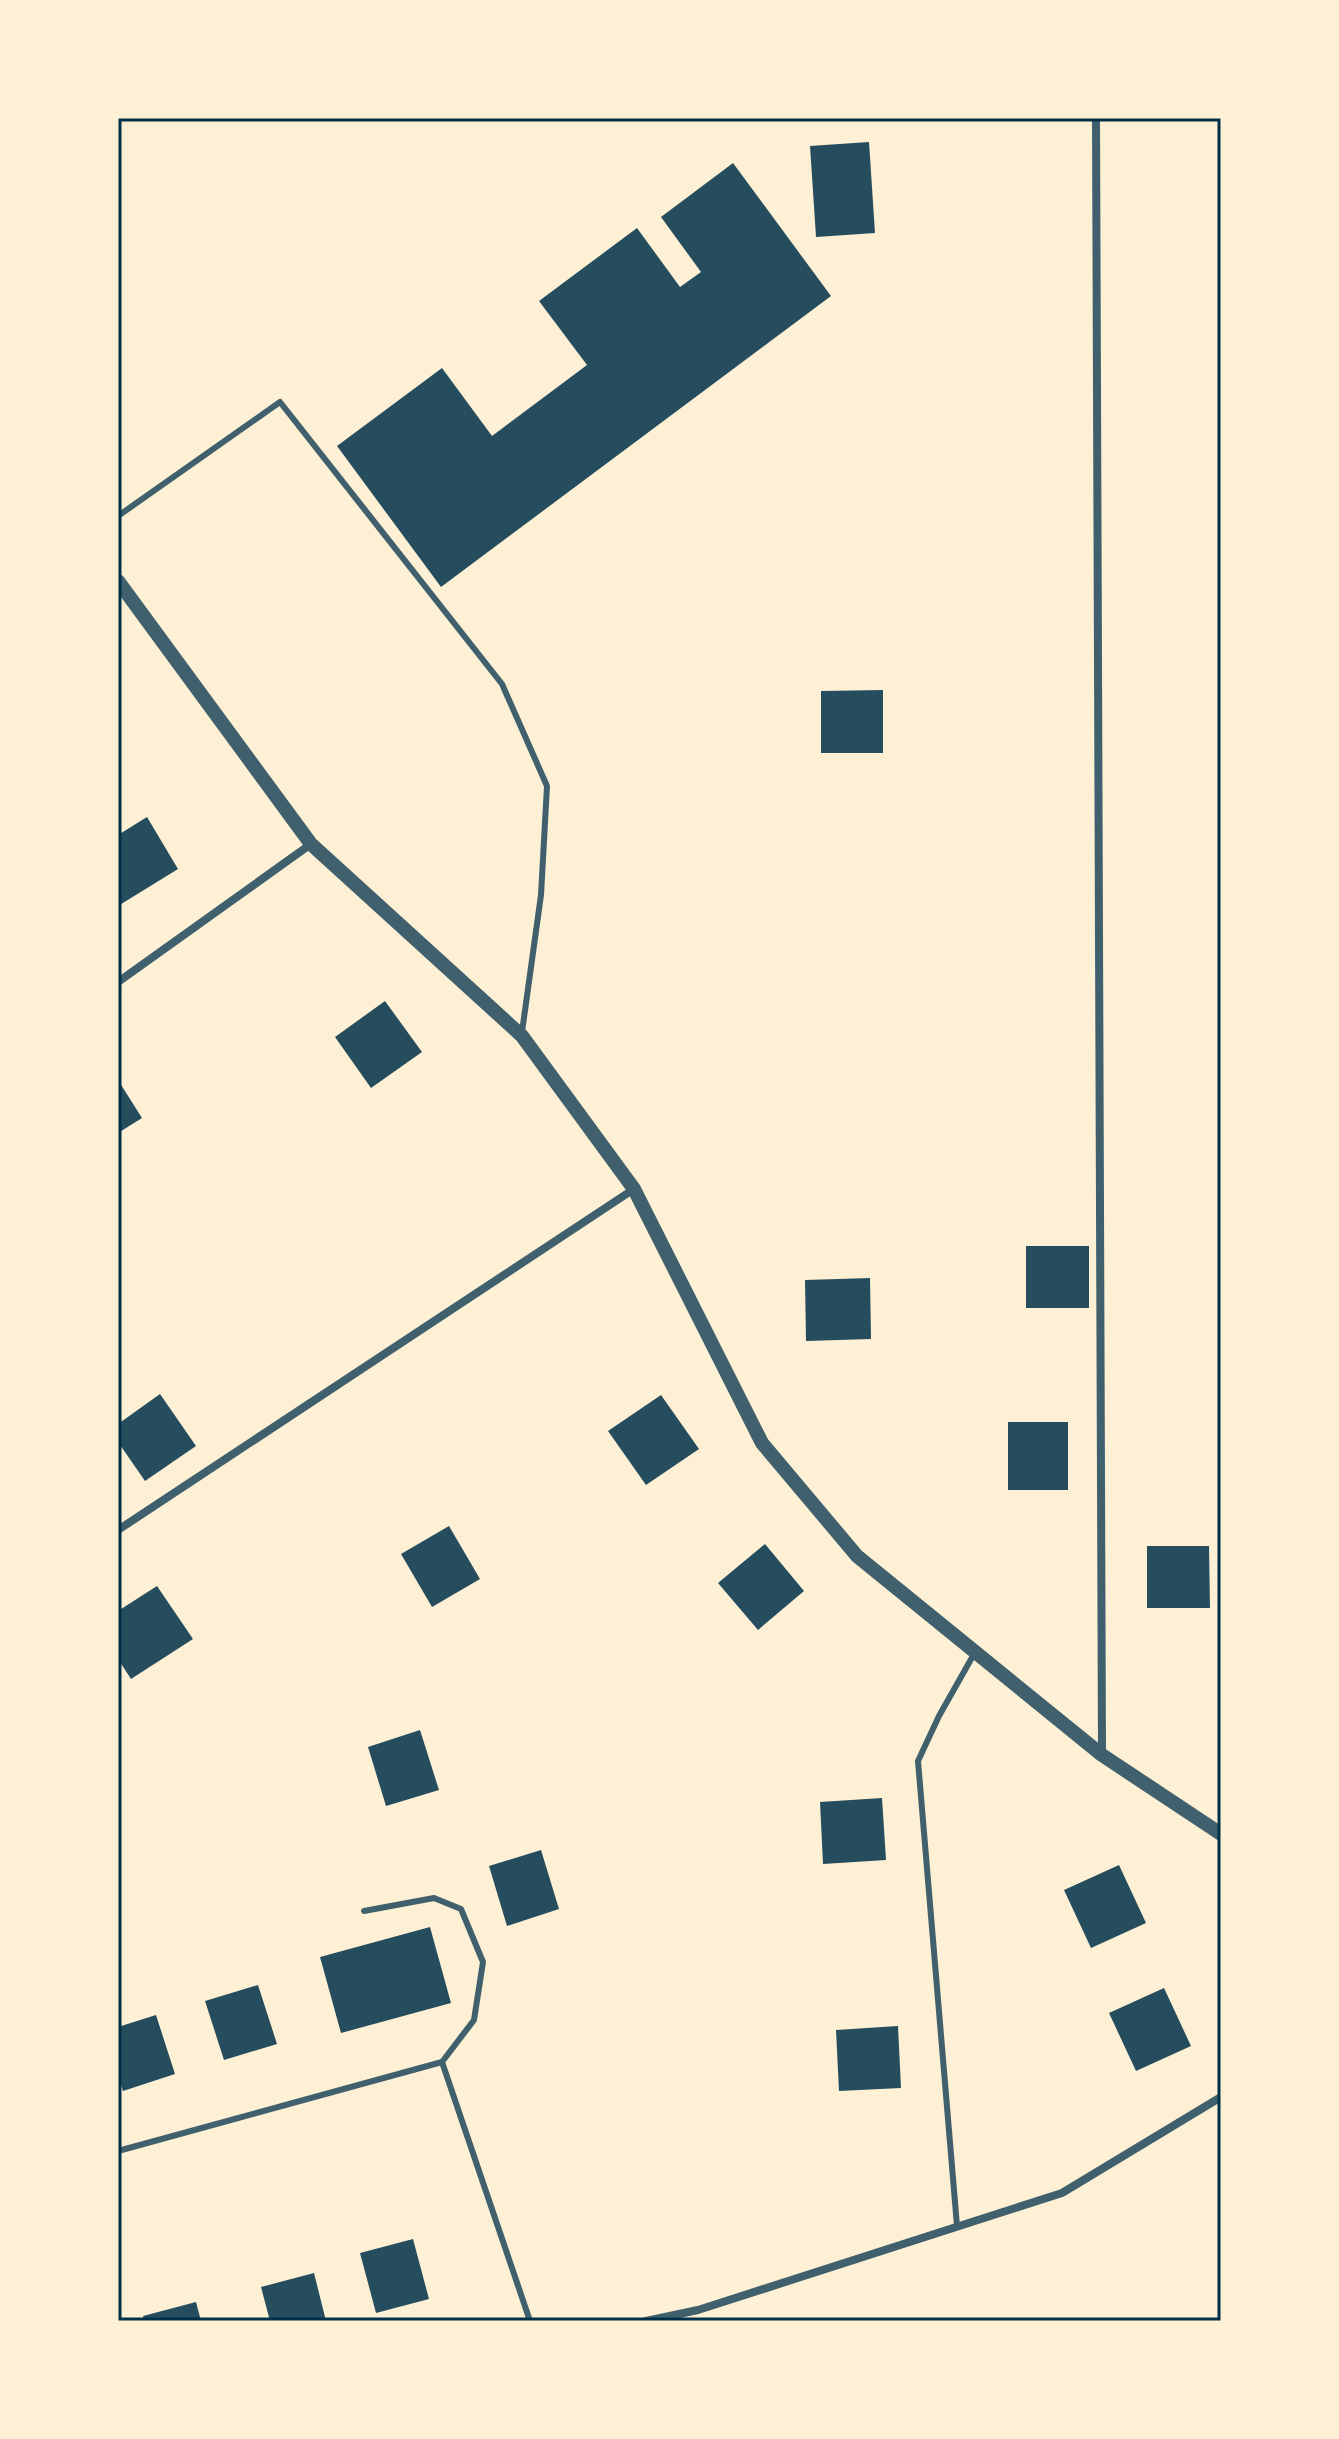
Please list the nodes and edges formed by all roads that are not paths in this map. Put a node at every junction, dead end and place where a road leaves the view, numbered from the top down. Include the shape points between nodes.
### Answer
1 (1096, 118) edge
2 (118, 516) edge
3 (118, 581) edge
4 (311, 844) junction
5 (118, 982) edge
6 (522, 1036) junction
7 (634, 1189) junction
8 (118, 1530) edge
9 (975, 1652) junction
10 (1102, 1755) junction
11 (1221, 1834) edge
12 (364, 1911) dead end
13 (442, 2062) junction
14 (1221, 2097) edge
15 (118, 2151) edge
16 (957, 2226) junction
17 (530, 2321) edge
18 (646, 2321) edge

1 - 10 street
2 - 6 lane via 280,402 502,684 547,786 541,895
3 - 4 street
4 - 5 street
4 - 6 street
6 - 7 street
7 - 8 street
7 - 9 street via 762,1443 857,1556
9 - 10 street
9 - 16 lane via 918,1761
10 - 11 street
12 - 13 lane via 434,1898 461,1909 483,1962 474,2020
13 - 15 lane
13 - 17 lane
14 - 16 street via 1062,2193
16 - 18 street via 698,2310

